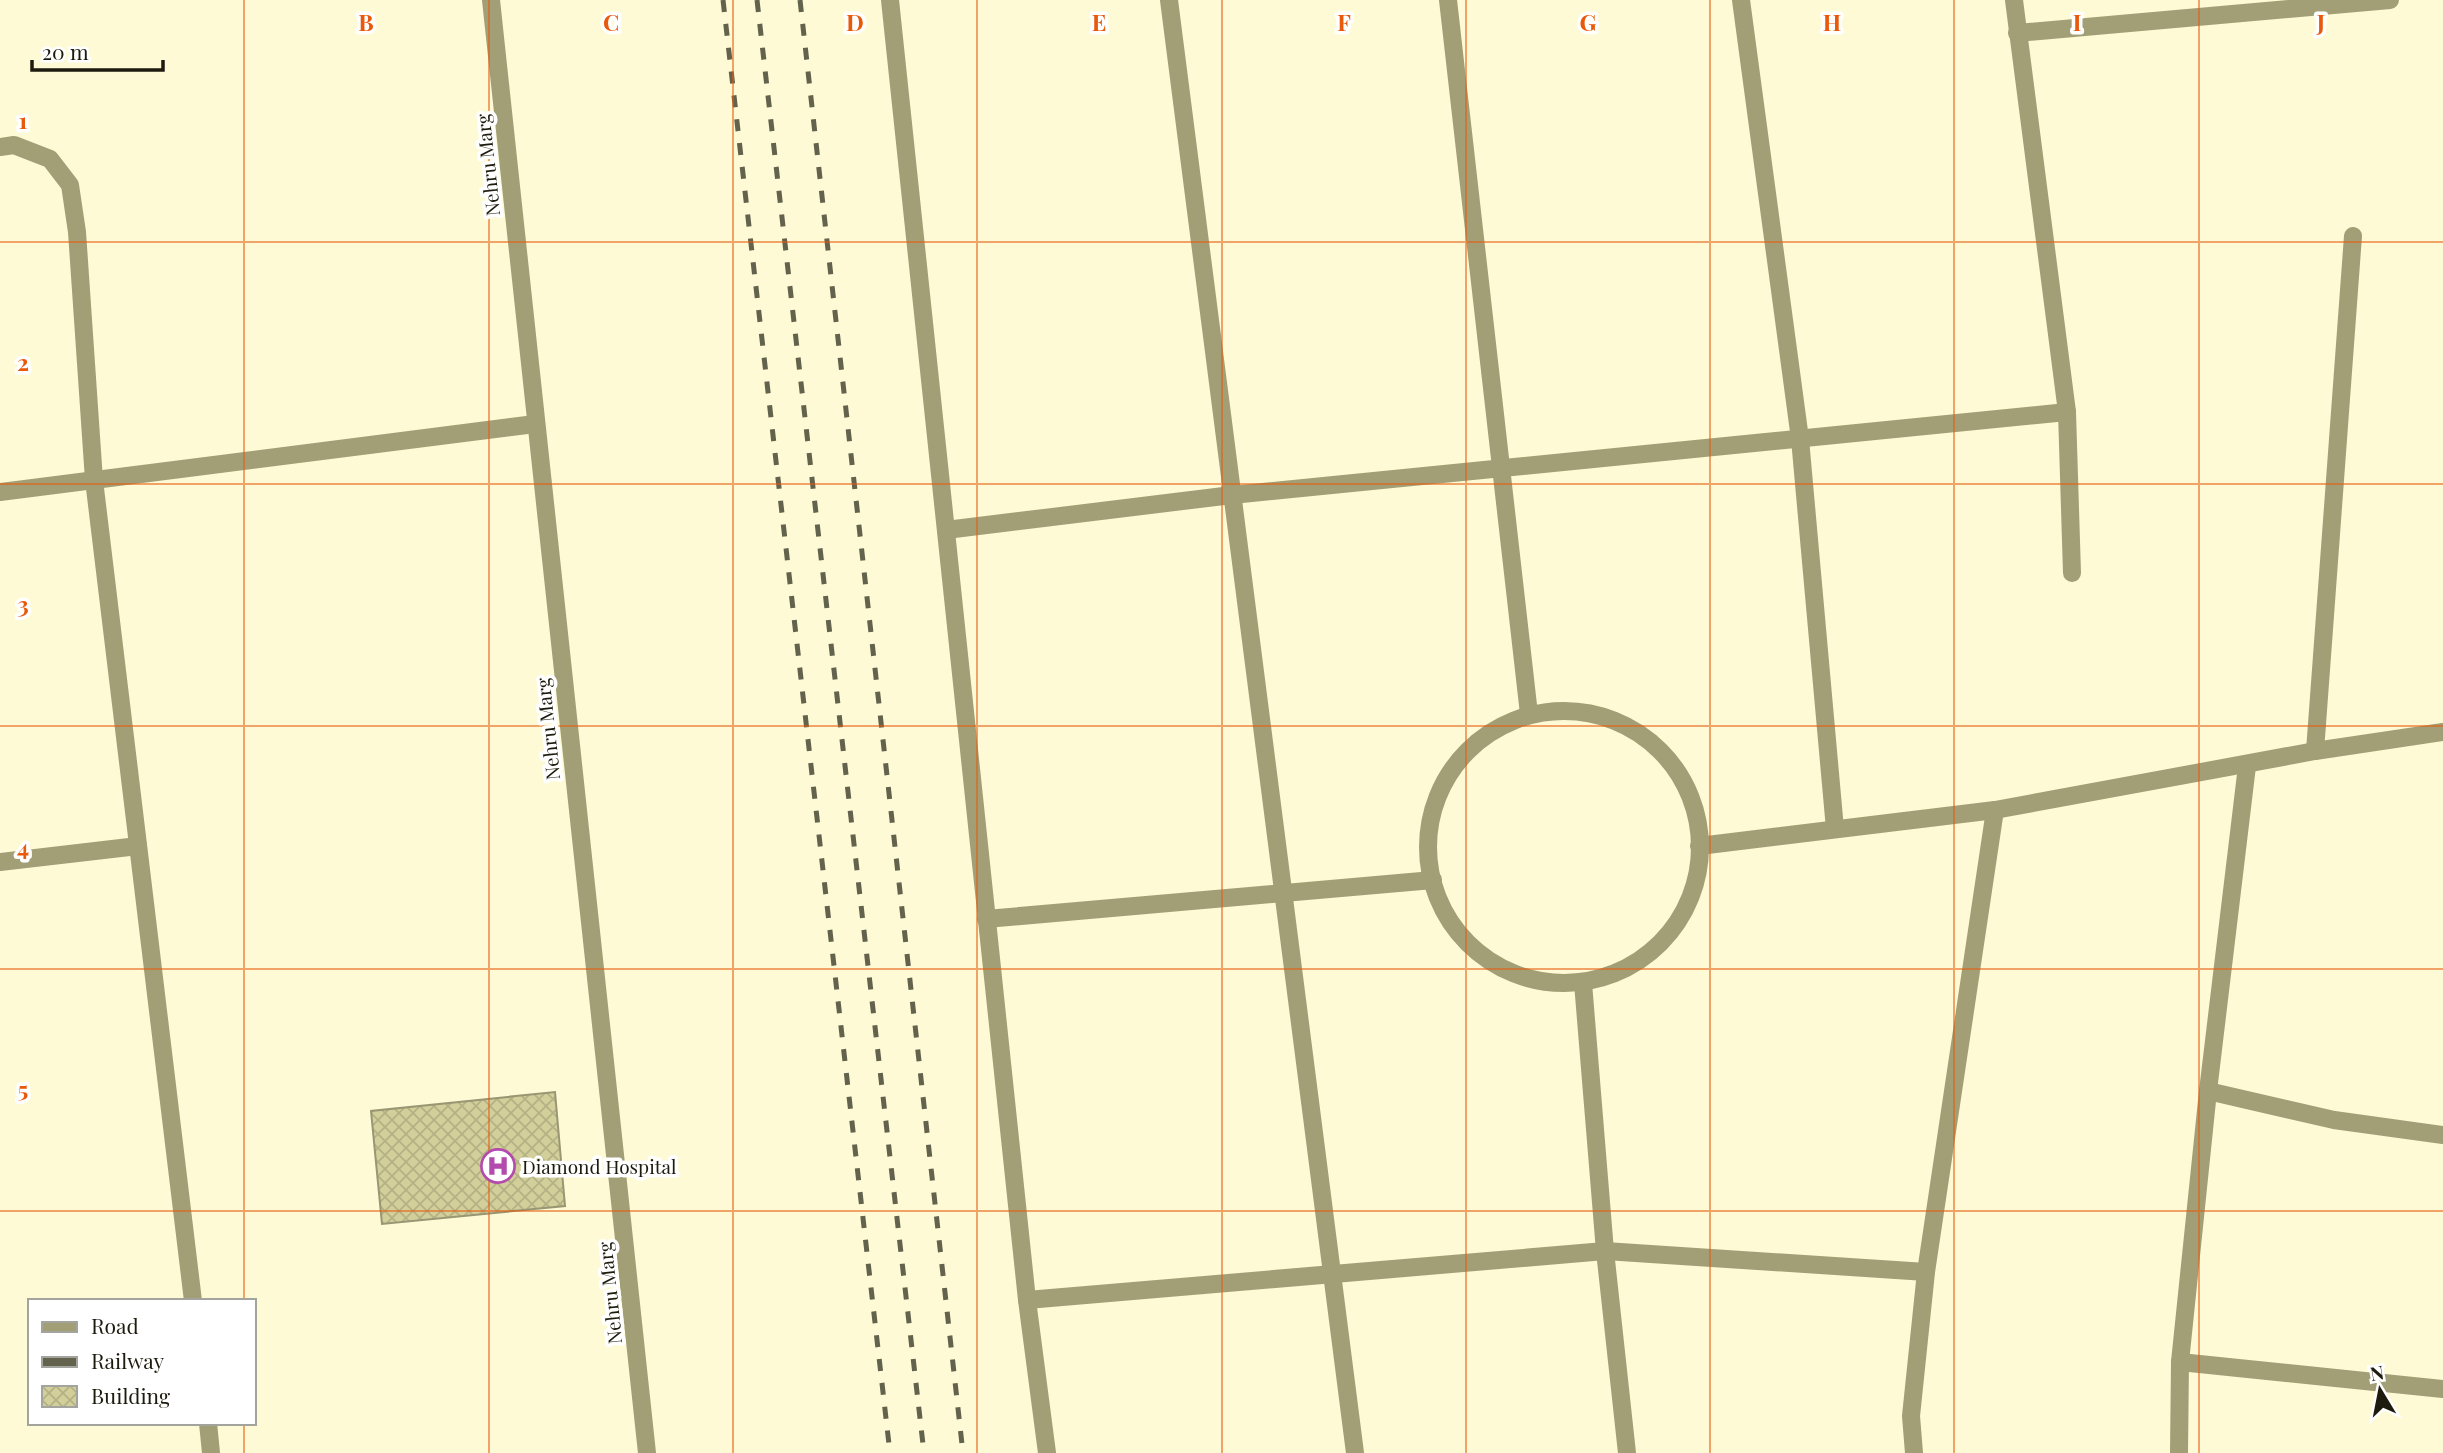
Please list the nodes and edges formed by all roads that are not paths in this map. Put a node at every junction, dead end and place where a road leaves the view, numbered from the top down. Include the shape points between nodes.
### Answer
1 (491, 0) edge
2 (890, 0) edge
3 (1169, 0) edge
4 (1448, 0) edge
5 (1741, 0) edge
6 (2014, 0) edge
7 (2390, 0) edge
8 (2290, 5) edge
9 (2017, 33) junction
10 (0, 147) edge
11 (2353, 236) dead end
12 (2067, 412) junction
13 (535, 424) junction
14 (1800, 439) junction
15 (1501, 468) junction
16 (94, 480) junction
17 (0, 492) edge
18 (1232, 495) junction
19 (946, 530) junction
20 (2072, 573) dead end
21 (1529, 714) junction
22 (2443, 732) edge
23 (2315, 751) junction
24 (2247, 766) junction
25 (1995, 810) junction
26 (1835, 829) junction
27 (138, 846) junction
28 (1699, 846) junction
29 (0, 862) edge
30 (1433, 880) junction
31 (1283, 895) junction
32 (986, 919) junction
33 (1583, 983) junction
34 (2208, 1091) junction
35 (2443, 1135) edge
36 (1605, 1251) junction
37 (1333, 1272) junction
38 (1926, 1272) junction
39 (193, 1299) edge
40 (1027, 1300) junction
41 (2180, 1362) junction
42 (2443, 1389) edge
43 (208, 1425) edge
44 (211, 1453) edge
45 (647, 1453) edge
46 (1046, 1453) edge
47 (1355, 1453) edge
48 (1628, 1453) edge
49 (1914, 1453) edge
50 (2179, 1453) edge

1 - 13 street, Nehru Marg
2 - 19 street
3 - 18 street
4 - 15 street
5 - 14 street
6 - 9 street
7 - 8 street
8 - 9 street
9 - 12 street
10 - 16 street via 14,145 50,159 69,185 77,232
11 - 23 street
12 - 14 street
12 - 20 street
13 - 16 street
13 - 45 street, Nehru Marg
14 - 15 street
14 - 26 street
15 - 18 street
15 - 21 street
16 - 17 street
16 - 27 street
18 - 19 street
18 - 31 street
19 - 32 street
21 - 28 street via 1574,710 1628,725 1673,763 1700,823
21 - 30 street via 1475,742 1444,778 1428,825
22 - 23 street
23 - 24 street
24 - 25 street
24 - 34 street
25 - 26 street
25 - 38 street
26 - 28 street
27 - 29 street
27 - 39 street
28 - 33 street via 1697,881 1672,932 1627,969
30 - 31 street
30 - 33 street via 1449,917 1475,952 1502,970 1548,983
31 - 32 street
31 - 37 street
32 - 40 street
33 - 36 street
34 - 35 street via 2334,1120
34 - 41 street
36 - 37 street
36 - 38 street
36 - 48 street
37 - 40 street
37 - 47 street
38 - 49 street via 1911,1416
40 - 46 street
41 - 42 street
41 - 50 street
43 - 44 street

